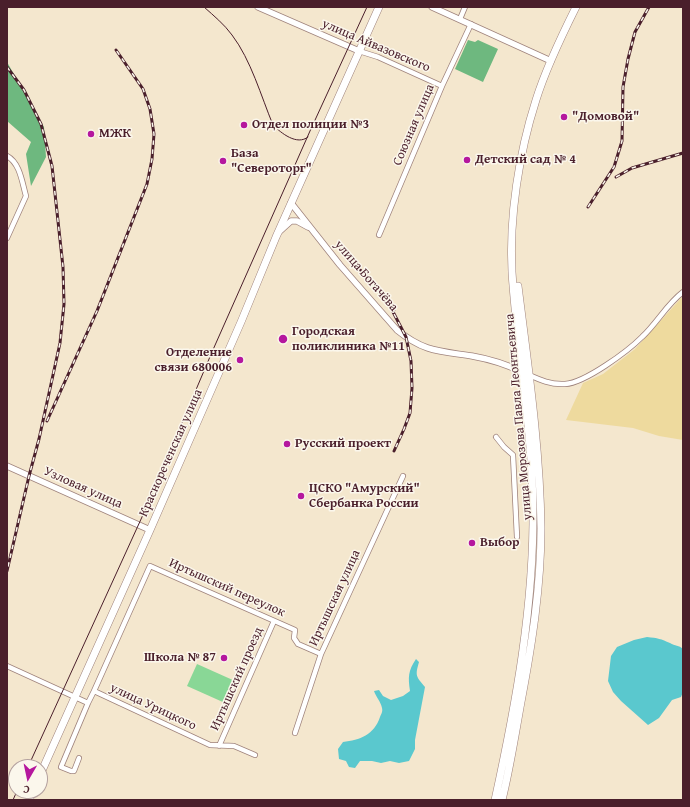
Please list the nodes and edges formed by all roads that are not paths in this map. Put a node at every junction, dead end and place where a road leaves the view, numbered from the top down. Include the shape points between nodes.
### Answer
1 (258, 7) edge
2 (379, 7) edge
3 (432, 7) edge
4 (465, 7) edge
5 (576, 7) edge
6 (460, 20) junction
7 (471, 24) junction
8 (359, 51) junction
9 (551, 61) junction
10 (442, 86) junction
11 (7, 156) edge
12 (291, 203) junction
13 (310, 228) junction
14 (379, 235) dead end
15 (276, 237) junction
16 (7, 238) edge
17 (683, 292) edge
18 (525, 373) junction
19 (496, 437) dead end
20 (7, 466) edge
21 (403, 476) dead end
22 (150, 530) junction
23 (517, 537) dead end
24 (274, 621) junction
25 (321, 654) junction
26 (7, 666) edge
27 (94, 691) junction
28 (75, 697) junction
29 (88, 703) junction
30 (295, 733) dead end
31 (219, 746) junction
32 (255, 755) dead end
33 (79, 758) dead end
34 (47, 759) edge
35 (495, 800) edge
36 (502, 800) edge

1 - 8 street, улица Айвазовского
2 - 8 main road, Краснореченская улица
3 - 6 street
4 - 6 street
5 - 9 main road, улица Морозова Павла Леонтьевича
6 - 7 street
7 - 9 street
7 - 10 street, Союзная улица
8 - 10 street, улица Айвазовского
8 - 12 main road, Краснореченская улица
9 - 18 main road, улица Морозова Павла Леонтьевича via 529,125 520,165 515,206 512,271
10 - 14 street, Союзная улица
11 - 16 street via 12,158 18,168 26,196
12 - 13 street, улица Богачёва
12 - 15 main road, Краснореченская улица
13 - 15 street via 297,221 291,221
13 - 18 street, улица Богачёва via 397,330 411,340 436,351 499,362
15 - 22 main road, Краснореченская улица
17 - 18 street, улица Богачёва via 642,337 608,364 578,381 566,384 550,383
18 - 35 main road, улица Морозова Павла Леонтьевича via 533,504 532,568 528,619 506,751
18 - 36 main road, улица Морозова Павла Леонтьевича via 539,484 539,569 530,652
19 - 23 street via 513,455
20 - 22 street, Узловая улица
21 - 25 street, Иртышская улица
22 - 28 main road, Краснореченская улица
24 - 25 street, Иртышский переулок via 295,630 294,638 298,644
24 - 27 street, Иртышский переулок via 150,566
24 - 31 street, Иртышский проезд
25 - 30 street, Иртышская улица
26 - 28 street
27 - 29 street, улица Урицкого
27 - 31 street, улица Урицкого via 210,745
28 - 29 street
28 - 34 main road, Краснореченская улица
29 - 33 street, улица Урицкого via 60,767 74,771
31 - 32 street, улица Урицкого via 234,746

